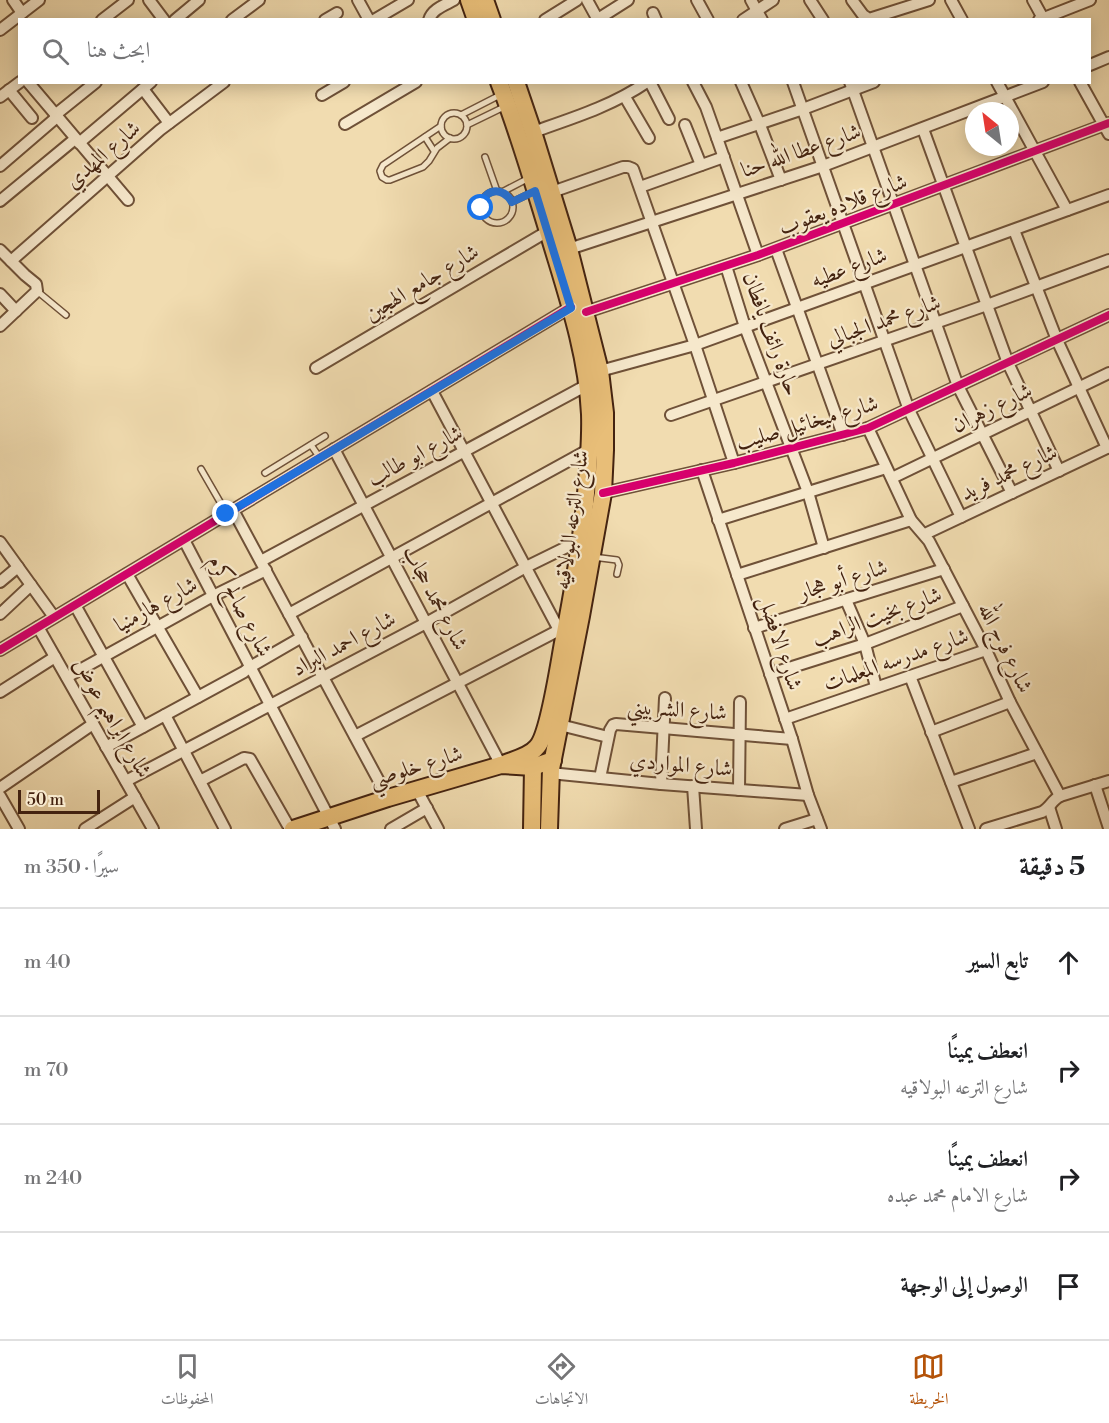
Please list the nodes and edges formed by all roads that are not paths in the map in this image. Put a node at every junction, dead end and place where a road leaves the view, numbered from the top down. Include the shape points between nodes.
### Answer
1 (13, 0) edge
2 (39, 0) edge
3 (128, 0) edge
4 (149, 0) edge
5 (199, 0) edge
6 (259, 0) edge
7 (408, 0) edge
8 (454, 0) edge
9 (469, 0) edge
10 (485, 0) edge
11 (578, 0) edge
12 (587, 0) edge
13 (628, 0) edge
14 (697, 0) edge
15 (751, 0) edge
16 (773, 0) edge
17 (810, 0) edge
18 (852, 0) edge
19 (929, 0) edge
20 (951, 0) edge
21 (1033, 0) edge
22 (1090, 0) edge
23 (361, 1) edge
24 (22, 13) junction
25 (337, 13) dead end
26 (759, 15) edge
27 (105, 18) edge
28 (162, 18) edge
29 (177, 18) edge
30 (235, 18) edge
31 (328, 18) edge
32 (368, 18) edge
33 (377, 18) edge
34 (429, 18) edge
35 (475, 18) edge
36 (491, 18) edge
37 (548, 18) edge
38 (597, 18) edge
39 (600, 18) edge
40 (707, 18) edge
41 (822, 18) edge
42 (868, 18) edge
43 (874, 18) edge
44 (961, 18) edge
45 (1042, 18) edge
46 (1045, 18) edge
47 (0, 30) edge
48 (1109, 57) edge
49 (1091, 63) edge
50 (18, 84) edge
51 (30, 84) edge
52 (94, 84) edge
53 (221, 84) edge
54 (341, 84) edge
55 (413, 84) edge
56 (649, 84) edge
57 (694, 84) edge
58 (742, 84) edge
59 (794, 84) edge
60 (998, 84) edge
61 (1038, 84) edge
62 (1081, 84) edge
63 (147, 86) edge
64 (634, 86) edge
65 (851, 87) edge
66 (510, 93) edge
67 (5, 94) edge
68 (322, 95) dead end
69 (625, 97) junction
70 (1005, 97) junction
71 (803, 109) junction
72 (461, 115) junction
73 (56, 116) junction
74 (32, 118) dead end
75 (669, 119) dead end
76 (169, 123) junction
77 (345, 124) dead end
78 (760, 124) junction
79 (467, 125) junction
80 (685, 125) dead end
81 (441, 126) junction
82 (1107, 128) edge
83 (922, 129) junction
84 (533, 132) junction
85 (425, 137) junction
86 (450, 138) junction
87 (649, 138) dead end
88 (717, 138) junction
89 (77, 141) junction
90 (873, 147) junction
91 (435, 151) junction
92 (1035, 151) junction
93 (485, 157) dead end
94 (724, 157) junction
95 (701, 165) junction
96 (0, 166) edge
97 (823, 166) junction
98 (107, 176) junction
99 (781, 180) junction
100 (533, 184) junction
101 (944, 186) junction
102 (640, 187) junction
103 (499, 191) junction
104 (552, 192) junction
105 (737, 194) junction
106 (1109, 195) edge
107 (128, 200) dead end
108 (0, 201) edge
109 (512, 202) junction
110 (893, 205) junction
111 (1067, 210) junction
112 (651, 222) junction
113 (843, 224) junction
114 (1014, 230) junction
115 (548, 231) junction
116 (966, 247) junction
117 (569, 249) junction
118 (776, 249) junction
119 (0, 250) edge
120 (759, 255) junction
121 (1109, 260) edge
122 (12, 261) junction
123 (915, 265) junction
124 (726, 266) junction
125 (673, 284) junction
126 (864, 284) junction
127 (1036, 287) junction
128 (37, 291) junction
129 (0, 294) edge
130 (987, 305) junction
131 (797, 308) junction
132 (578, 310) junction
133 (16, 311) junction
134 (66, 315) dead end
135 (1109, 315) edge
136 (936, 323) junction
137 (0, 326) edge
138 (745, 327) junction
139 (1057, 340) junction
140 (884, 342) junction
141 (695, 345) junction
142 (1008, 363) junction
143 (818, 364) junction
144 (316, 368) dead end
145 (600, 371) junction
146 (1109, 373) edge
147 (766, 382) junction
148 (588, 384) junction
149 (958, 386) junction
150 (1079, 388) junction
151 (432, 391) junction
152 (713, 400) junction
153 (909, 410) junction
154 (1031, 411) junction
155 (671, 415) dead end
156 (868, 428) junction
157 (843, 435) junction
158 (982, 435) junction
159 (325, 436) dead end
160 (311, 445) junction
161 (792, 448) junction
162 (1108, 448) edge
163 (334, 449) junction
164 (590, 449) junction
165 (464, 451) junction
166 (320, 458) junction
167 (932, 459) junction
168 (734, 463) junction
169 (201, 469) dead end
170 (702, 470) junction
171 (1059, 471) junction
172 (265, 473) dead end
173 (889, 473) junction
174 (808, 492) junction
175 (603, 493) junction
176 (1012, 493) junction
177 (492, 503) junction
178 (364, 506) junction
179 (230, 512) junction
180 (961, 517) junction
181 (718, 520) junction
182 (911, 520) junction
183 (925, 534) junction
184 (184, 540) junction
185 (581, 540) junction
186 (0, 542) edge
187 (824, 548) junction
188 (592, 556) junction
189 (392, 558) junction
190 (263, 566) junction
191 (18, 567) junction
192 (526, 567) junction
193 (944, 569) junction
194 (127, 574) junction
195 (617, 574) dead end
196 (737, 575) junction
197 (0, 582) edge
198 (31, 585) junction
199 (213, 596) junction
200 (846, 600) junction
201 (75, 605) junction
202 (963, 606) junction
203 (0, 614) edge
204 (290, 614) junction
205 (54, 618) junction
206 (569, 621) junction
207 (426, 623) junction
208 (38, 627) junction
209 (157, 627) junction
210 (754, 628) junction
211 (302, 637) junction
212 (866, 644) junction
213 (0, 650) edge
214 (986, 650) junction
215 (104, 656) junction
216 (55, 657) junction
217 (250, 667) junction
218 (770, 674) junction
219 (910, 676) junction
220 (67, 677) junction
221 (323, 677) junction
222 (458, 683) junction
223 (876, 687) junction
224 (0, 692) edge
225 (198, 697) junction
226 (665, 698) dead end
227 (740, 702) dead end
228 (1010, 702) junction
229 (270, 705) junction
230 (165, 715) junction
231 (785, 720) junction
232 (93, 724) junction
233 (560, 725) junction
234 (143, 727) junction
235 (663, 728) junction
236 (931, 732) junction
237 (740, 734) junction
238 (355, 736) junction
239 (608, 737) junction
240 (792, 739) junction
241 (106, 747) junction
242 (184, 750) junction
243 (1037, 753) junction
244 (501, 765) junction
245 (533, 767) junction
246 (552, 767) junction
247 (600, 778) junction
248 (126, 781) junction
249 (200, 781) junction
250 (1109, 781) edge
251 (951, 782) junction
252 (661, 784) junction
253 (1095, 785) junction
254 (693, 786) junction
255 (0, 788) edge
256 (417, 790) junction
257 (739, 790) junction
258 (808, 795) junction
259 (0, 796) edge
260 (1060, 796) junction
261 (135, 798) junction
262 (388, 798) junction
263 (1049, 807) junction
264 (426, 808) junction
265 (332, 823) edge
266 (819, 824) edge
267 (1109, 826) edge
268 (19, 829) edge
269 (85, 829) edge
270 (153, 829) edge
271 (225, 829) edge
272 (292, 829) edge
273 (391, 829) edge
274 (438, 829) edge
275 (532, 829) edge
276 (549, 829) edge
277 (696, 829) edge
278 (785, 829) edge
279 (969, 829) edge
280 (986, 829) edge
281 (1056, 829) edge

1 - 24 street
2 - 24 street
3 - 27 street
4 - 28 street
5 - 29 street
6 - 30 street
7 - 33 street
8 - 34 street via 435,10
9 - 35 main road
10 - 36 main road
11 - 37 street
12 - 38 street
13 - 39 street
14 - 40 street
15 - 26 street
16 - 26 street
17 - 41 street
18 - 42 street
19 - 43 street
20 - 44 street
21 - 45 street
22 - 46 street
23 - 32 street
24 - 47 street
25 - 31 street
48 - 49 street
50 - 67 street
51 - 73 street
52 - 73 street
53 - 76 street, شارع المهدي
54 - 68 street
55 - 77 street
56 - 75 street
57 - 88 street
58 - 78 street
59 - 71 street
60 - 70 street
61 - 70 street, شارع عطا الله حنا
62 - 82 street
63 - 76 street
63 - 89 street
64 - 69 street
65 - 71 street
65 - 90 street
66 - 72 lane
66 - 79 lane
66 - 84 main road, شارع الترعه البولاقيه
66 - 100 main road, شارع الترعه البولاقيه
67 - 74 street
69 - 84 street
69 - 87 street
70 - 83 street, شارع عطا الله حنا
70 - 92 street
71 - 78 street
71 - 97 street
72 - 79 lane
72 - 81 lane via 450,113
73 - 89 street
73 - 96 street
76 - 98 street, شارع المهدي
78 - 88 street
78 - 99 street
79 - 86 lane via 462,136
80 - 95 street
81 - 85 lane
81 - 86 lane
82 - 92 street, شارع قلاده يعقوب
83 - 90 street, شارع عطا الله حنا
83 - 101 street
84 - 104 main road, شارع الترعه البولاقيه
85 - 91 lane
85 - 91 lane via 383,165 382,177 390,180 420,169
86 - 91 lane
88 - 94 street
89 - 98 street
89 - 108 street
90 - 97 street, شارع عطا الله حنا
90 - 110 street
92 - 101 street, شارع قلاده يعقوب
92 - 111 street
93 - 103 lane
94 - 95 street
94 - 105 street
95 - 102 street
97 - 99 street, شارع عطا الله حنا
97 - 113 street
98 - 107 street
98 - 122 street, شارع المهدي
99 - 105 street, شارع عطا الله حنا
100 - 103 lane
100 - 109 lane
100 - 115 main road, شارع الترعه البولاقيه
101 - 110 street, شارع قلاده يعقوب
101 - 116 street
102 - 104 street via 628,166
102 - 112 street
103 - 109 lane
103 - 109 lane via 487,195 481,203 488,221 498,224 507,220 513,212
104 - 117 main road, شارع الترعه البولاقيه
105 - 112 street, شارع عطا الله حنا
105 - 120 street
106 - 111 street, شارع عطيه
110 - 113 street, شارع قلاده يعقوب
110 - 123 street
111 - 114 street, شارع عطيه
112 - 117 street, شارع عطا الله حنا
112 - 125 street
113 - 118 street, شارع قلاده يعقوب
113 - 126 street
114 - 116 street, شارع عطيه
114 - 127 street
115 - 132 main road, شارع الترعه البولاقيه
115 - 144 street, شارع جامع الهجين
116 - 123 street, شارع عطيه
116 - 130 street
117 - 132 main road, شارع الترعه البولاقيه
118 - 120 street, شارع قلاده يعقوب
118 - 131 street
119 - 122 street
120 - 124 street, شارع قلاده يعقوب
121 - 127 street, شارع محمد الجبالي
122 - 128 street via 36,284
123 - 126 street, شارع عطيه
123 - 136 street
124 - 125 street, شارع قلاده يعقوب
124 - 138 street, حارة رائف يافطان
125 - 132 street, شارع قلاده يعقوب
125 - 141 street
126 - 131 street, شارع عطيه
126 - 140 street
127 - 130 street, شارع محمد الجبالي
127 - 139 street
128 - 133 street
128 - 134 lane
129 - 133 street
130 - 136 street, شارع محمد الجبالي
130 - 142 street
131 - 138 street, شارع عطيه
131 - 143 street
132 - 145 main road, شارع الترعه البولاقيه
132 - 148 main road, شارع الترعه البولاقيه
132 - 151 street, شارع قلاده يعقوب
133 - 137 street
135 - 139 street, شارع ميخائيل صليب
136 - 140 street, شارع محمد الجبالي
136 - 149 street
138 - 141 street, شارع عطيه
138 - 147 street, حارة رائف يافطان
139 - 142 street, شارع ميخائيل صليب
139 - 150 street
140 - 143 street, شارع محمد الجبالي
140 - 153 street
141 - 145 street, شارع عطيه
141 - 152 street
142 - 149 street, شارع ميخائيل صليب
142 - 154 street
143 - 147 street, شارع محمد الجبالي
143 - 157 street
145 - 175 main road, شارع الترعه البولاقيه via 605,413
146 - 150 street, شارع زهران
147 - 152 street, شارع محمد الجبالي
147 - 161 street, حارة رائف يافطان
148 - 164 main road, شارع الترعه البولاقيه
148 - 165 street, شارع ابو طالب
149 - 153 street, شارع ميخائيل صليب
149 - 158 street
150 - 154 street, شارع زهران
150 - 162 street
151 - 163 street, شارع قلاده يعقوب
151 - 165 street
152 - 155 street, شارع محمد الجبالي
152 - 168 street
153 - 156 street, شارع ميخائيل صليب
153 - 167 street
154 - 158 street, شارع زهران
154 - 171 street
156 - 157 street, شارع ميخائيل صليب
156 - 173 street
157 - 161 street, شارع ميخائيل صليب
158 - 167 street, شارع زهران
158 - 176 street
159 - 160 lane
160 - 166 lane
160 - 172 lane
161 - 168 street, شارع ميخائيل صليب
161 - 174 street, حارة رائف يافطان
162 - 171 street, شارع محمد فريد
163 - 166 street, شارع قلاده يعقوب
163 - 178 street, شارع محمد حجاب
164 - 177 street
164 - 185 main road, شارع الترعه البولاقيه
165 - 177 street
165 - 178 street, شارع ابو طالب
166 - 179 street, شارع قلاده يعقوب
167 - 173 street, شارع زهران
167 - 180 street
168 - 170 street, شارع ميخائيل صليب
169 - 179 lane
170 - 175 street, شارع ميخائيل صليب
170 - 181 street, شارع الافضل
171 - 176 street, شارع محمد فريد
173 - 174 street, شارع زهران
173 - 182 street
174 - 181 street, شارع زهران
174 - 187 street, حارة رائف يافطان
175 - 188 main road, شارع الترعه البولاقيه
176 - 180 street, شارع محمد فريد
177 - 189 street
177 - 192 street
178 - 189 street, شارع محمد حجاب
178 - 190 street, شارع ابو طالب
179 - 184 street, شارع قلاده يعقوب
179 - 190 street
180 - 183 street, شارع محمد فريد
181 - 196 street, شارع الافضل
182 - 183 street, شارع فرج الله
182 - 187 street
183 - 193 street, شارع فرج الله
184 - 194 street, شارع قلاده يعقوب
184 - 199 street, شارع صالح كرم
185 - 192 street, شارع احمد البراد
185 - 206 main road, شارع الترعه البولاقيه
186 - 191 street
187 - 196 street
188 - 195 lane via 617,560
188 - 206 main road, شارع الترعه البولاقيه
189 - 204 street
189 - 207 street, شارع محمد حجاب
190 - 199 street, شارع هارمنيا
190 - 204 street
191 - 197 street
191 - 198 street
192 - 206 street
192 - 207 street, شارع احمد البراد
193 - 200 street, شارع أبو هجار
193 - 202 street, شارع فرج الله
194 - 201 street, شارع قلاده يعقوب
194 - 209 street
196 - 210 street, شارع الافضل
198 - 203 street
198 - 205 street
199 - 209 street, شارع هارمنيا
199 - 217 street, شارع صالح كرم
200 - 210 street, شارع أبو هجار
200 - 212 street
201 - 205 street, شارع قلاده يعقوب
201 - 215 street
202 - 212 street, شارع بخيت الراهب
202 - 214 street, شارع فرج الله
204 - 211 street
205 - 208 street, شارع قلاده يعقوب
206 - 222 street
206 - 233 main road, شارع الترعه البولاقيه
206 - 244 main road, شارع الترعه البولاقيه via 542,740 531,753
207 - 221 street, شارع احمد البراد
207 - 222 street, شارع محمد حجاب
208 - 213 street, شارع قلاده يعقوب
208 - 216 street, شارع ابراهيم عوض
209 - 215 street, شارع هارمنيا
209 - 225 street
210 - 218 street, شارع الافضل
211 - 217 street
211 - 221 street
212 - 218 street, شارع بخيت الراهب
212 - 223 street
214 - 219 street, شارع مدرسه المعلمات
214 - 228 street, شارع فرج الله
215 - 220 street, شارع هارمنيا
215 - 234 street
216 - 220 street, شارع ابراهيم عوض
216 - 224 street
217 - 225 street
217 - 229 street, شارع صالح كرم
218 - 231 street, شارع الافضل
219 - 223 street, شارع مدرسه المعلمات
219 - 236 street
220 - 232 street, شارع ابراهيم عوض
221 - 229 street, شارع احمد البراد
221 - 238 street
222 - 238 street
222 - 244 street, شارع محمد حجاب
223 - 231 street, شارع مدرسه المعلمات
225 - 230 street
226 - 235 street
227 - 237 street
228 - 236 street
228 - 243 street, شارع فرج الله
229 - 242 street, شارع احمد البراد
229 - 265 street, شارع صالح كرم
230 - 234 street
230 - 242 street
231 - 240 street, شارع الافضل
232 - 241 street, شارع ابراهيم عوض
232 - 255 street
233 - 239 street
233 - 246 main road, شارع الترعه البولاقيه
234 - 241 street
235 - 237 street, شارع الشربيني
235 - 239 street, شارع الشربيني via 616,724
235 - 252 street
236 - 251 street
237 - 240 street, شارع الشربيني
237 - 257 street
238 - 262 street
239 - 247 street, شارع الشربيني
240 - 258 street, شارع الافضل
241 - 248 street, شارع ابراهيم عوض
242 - 248 street, شارع احمد البراد
242 - 249 street
243 - 251 street
243 - 260 street, شارع فرج الله
244 - 245 main road, شارع خلوصي
244 - 256 main road, شارع خلوصي
245 - 246 main road, شارع خلوصي
245 - 275 main road
246 - 247 street, شارع المواردي
246 - 276 main road, شارع الترعه البولاقيه
247 - 252 street, شارع المواردي
248 - 261 street, شارع ابراهيم عوض
249 - 271 street
249 - 272 street via 244,758 250,759
250 - 253 street
251 - 279 street
252 - 254 street, شارع المواردي
253 - 260 street
253 - 267 street
254 - 257 street, شارع المواردي
254 - 277 street
256 - 262 main road, شارع خلوصي
256 - 264 street
257 - 258 street, شارع المواردي
258 - 266 street, شارع الافضل
259 - 268 street
260 - 263 street
261 - 269 street
261 - 270 street, شارع ابراهيم عوض
262 - 265 main road, شارع خلوصي
263 - 280 street
263 - 281 street
264 - 273 street
264 - 274 street
265 - 272 main road, شارع خلوصي
266 - 278 street

